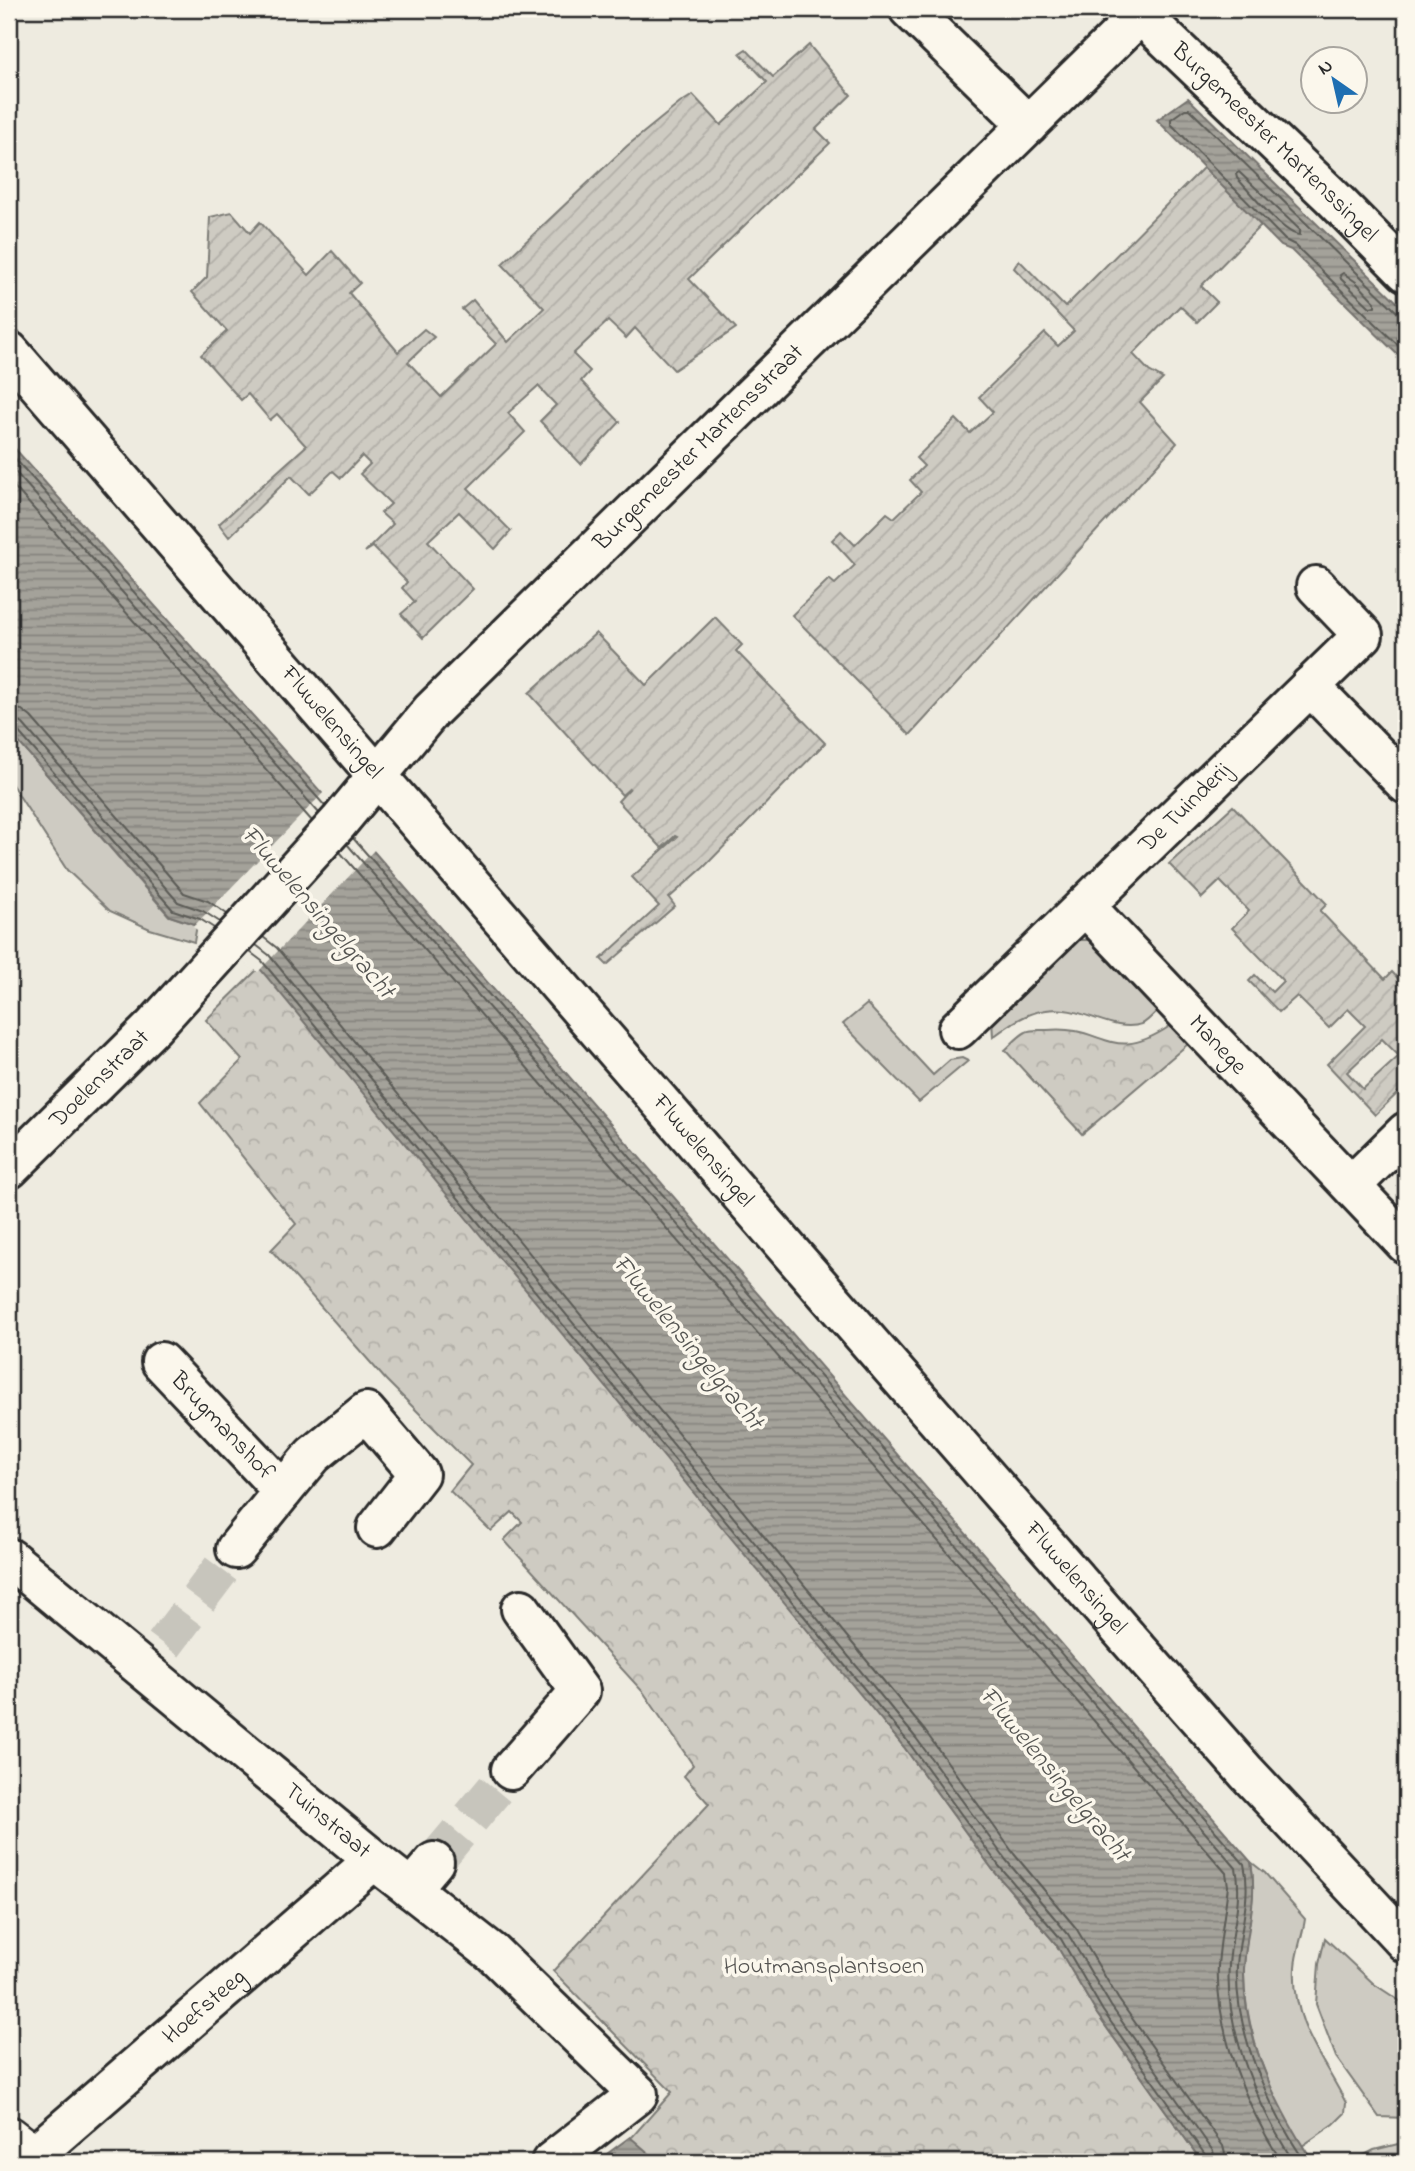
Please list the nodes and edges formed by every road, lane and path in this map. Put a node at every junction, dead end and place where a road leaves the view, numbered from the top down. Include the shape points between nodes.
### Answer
1 (909, 9) edge
2 (1143, 11) edge
3 (1028, 125) junction
4 (1406, 272) edge
5 (9, 351) edge
6 (1316, 586) dead end
7 (1310, 686) junction
8 (377, 776) junction
9 (1406, 784) edge
10 (349, 810) joint
11 (1085, 906) junction
12 (958, 1030) dead end
13 (1406, 1132) edge
14 (9, 1168) edge
15 (1352, 1185) junction
16 (1406, 1244) edge
17 (162, 1362) dead end
18 (283, 1491) junction
19 (377, 1528) dead end
20 (236, 1549) tunnel mouth
21 (9, 1558) edge
22 (521, 1609) dead end
23 (511, 1770) tunnel mouth
24 (373, 1860) junction
25 (1406, 1943) edge
26 (29, 2151) edge
27 (551, 2162) edge

1 - 3 street
2 - 3 street, Burgemeester Martenssingel
2 - 4 street, Burgemeester Martenssingel
3 - 8 street, Burgemeester Martensstraat via 431,711
5 - 8 street, Fluwelensingel
6 - 7 street, De Tuinderij via 1363,635
7 - 9 street
7 - 11 street, De Tuinderij
8 - 10 street, Burgemeester Martensstraat
8 - 25 street, Fluwelensingel via 1246,1772
10 - 14 street, Doelenstraat via 154,1026
11 - 12 street, De Tuinderij
11 - 15 street, Manege
13 - 15 street
15 - 16 street, Manege
17 - 18 street, Brugmanshof
18 - 19 street, Brugmanshof via 313,1455 366,1412 419,1474
18 - 20 street, Brugmanshof
21 - 24 street, Tuinstraat via 153,1657
22 - 23 street via 580,1692
24 - 26 street, Hoefsteeg
24 - 27 street, Tuinstraat via 422,1875 493,1953 638,2094

